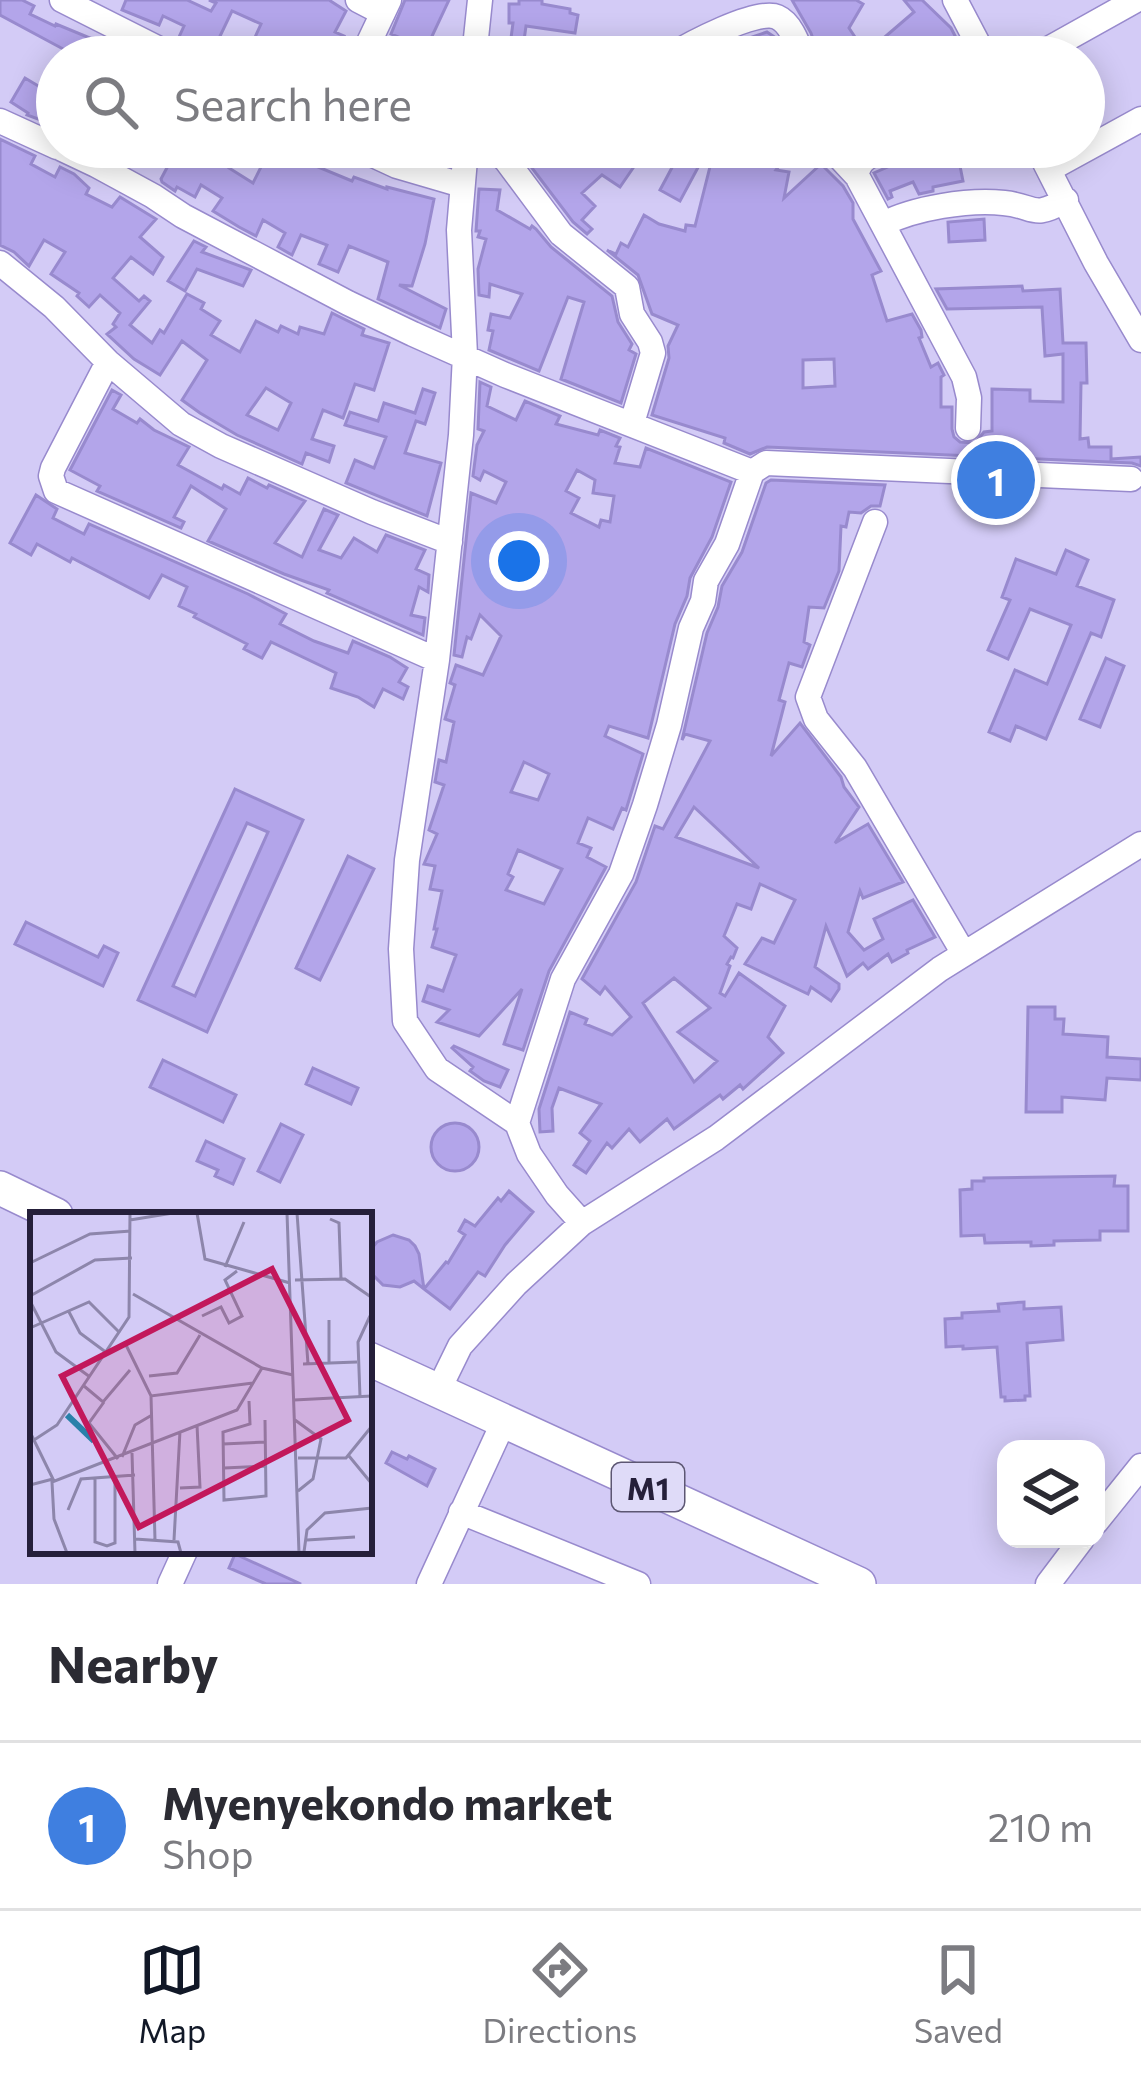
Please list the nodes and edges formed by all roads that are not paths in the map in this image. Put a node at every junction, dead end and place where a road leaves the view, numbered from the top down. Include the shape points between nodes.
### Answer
1 (62, 0) edge
2 (358, 0) edge
3 (480, 0) edge
4 (955, 0) edge
5 (1136, 0) edge
6 (386, 6) edge
7 (133, 36) edge
8 (372, 36) edge
9 (476, 36) edge
10 (711, 36) edge
11 (793, 36) edge
12 (974, 36) edge
13 (1072, 36) edge
14 (1141, 119) edge
15 (0, 121) edge
16 (1105, 133) edge
17 (36, 137) edge
18 (103, 168) edge
19 (404, 168) edge
20 (464, 168) edge
21 (512, 168) edge
22 (848, 168) edge
23 (858, 168) edge
24 (1049, 168) edge
25 (857, 176) junction
26 (462, 185) junction
27 (1066, 200) junction
28 (884, 224) junction
29 (0, 263) edge
30 (1141, 340) edge
31 (465, 355) junction
32 (108, 362) junction
33 (632, 423) junction
34 (968, 428) dead end
35 (752, 472) junction
36 (1131, 479) dead end
37 (875, 523) dead end
38 (450, 542) junction
39 (437, 660) junction
40 (1141, 844) edge
41 (964, 954) junction
42 (517, 1124) junction
43 (0, 1188) edge
44 (50, 1212) edge
45 (582, 1223) junction
46 (372, 1360) edge
47 (438, 1391) junction
48 (504, 1421) junction
49 (1141, 1466) edge
50 (1105, 1511) edge
51 (461, 1512) junction
52 (1075, 1548) edge
53 (184, 1554) edge
54 (170, 1584) edge
55 (429, 1584) edge
56 (638, 1584) edge
57 (859, 1584) edge
58 (1048, 1584) edge

1 - 7 street
2 - 6 street
3 - 9 street
4 - 12 street
5 - 13 street
6 - 8 street
10 - 11 street via 769,15
14 - 16 street
15 - 17 street
18 - 31 street via 348,304
19 - 26 street
20 - 26 street
21 - 33 street via 561,234 627,287 653,353
22 - 25 street
23 - 25 street
24 - 27 street
25 - 28 street
26 - 31 street
27 - 28 street via 1037,212 1006,203 918,210
27 - 30 street
28 - 34 street via 964,377
29 - 32 street
31 - 33 street
31 - 38 street
32 - 38 street via 206,439
32 - 39 street via 53,467 56,491
33 - 35 street
35 - 36 street via 766,463
35 - 42 street via 706,581 621,874 566,971
37 - 41 street via 808,697
38 - 39 street
39 - 42 street via 407,860 405,1021 437,1070
40 - 41 street
41 - 45 street via 716,1138
42 - 45 street via 529,1154
43 - 44 highway
45 - 47 street via 460,1346
46 - 47 highway, M1
47 - 48 highway, M1
48 - 51 street
48 - 57 highway, M1
49 - 50 street
51 - 55 street
51 - 56 street
52 - 58 street
53 - 54 street

